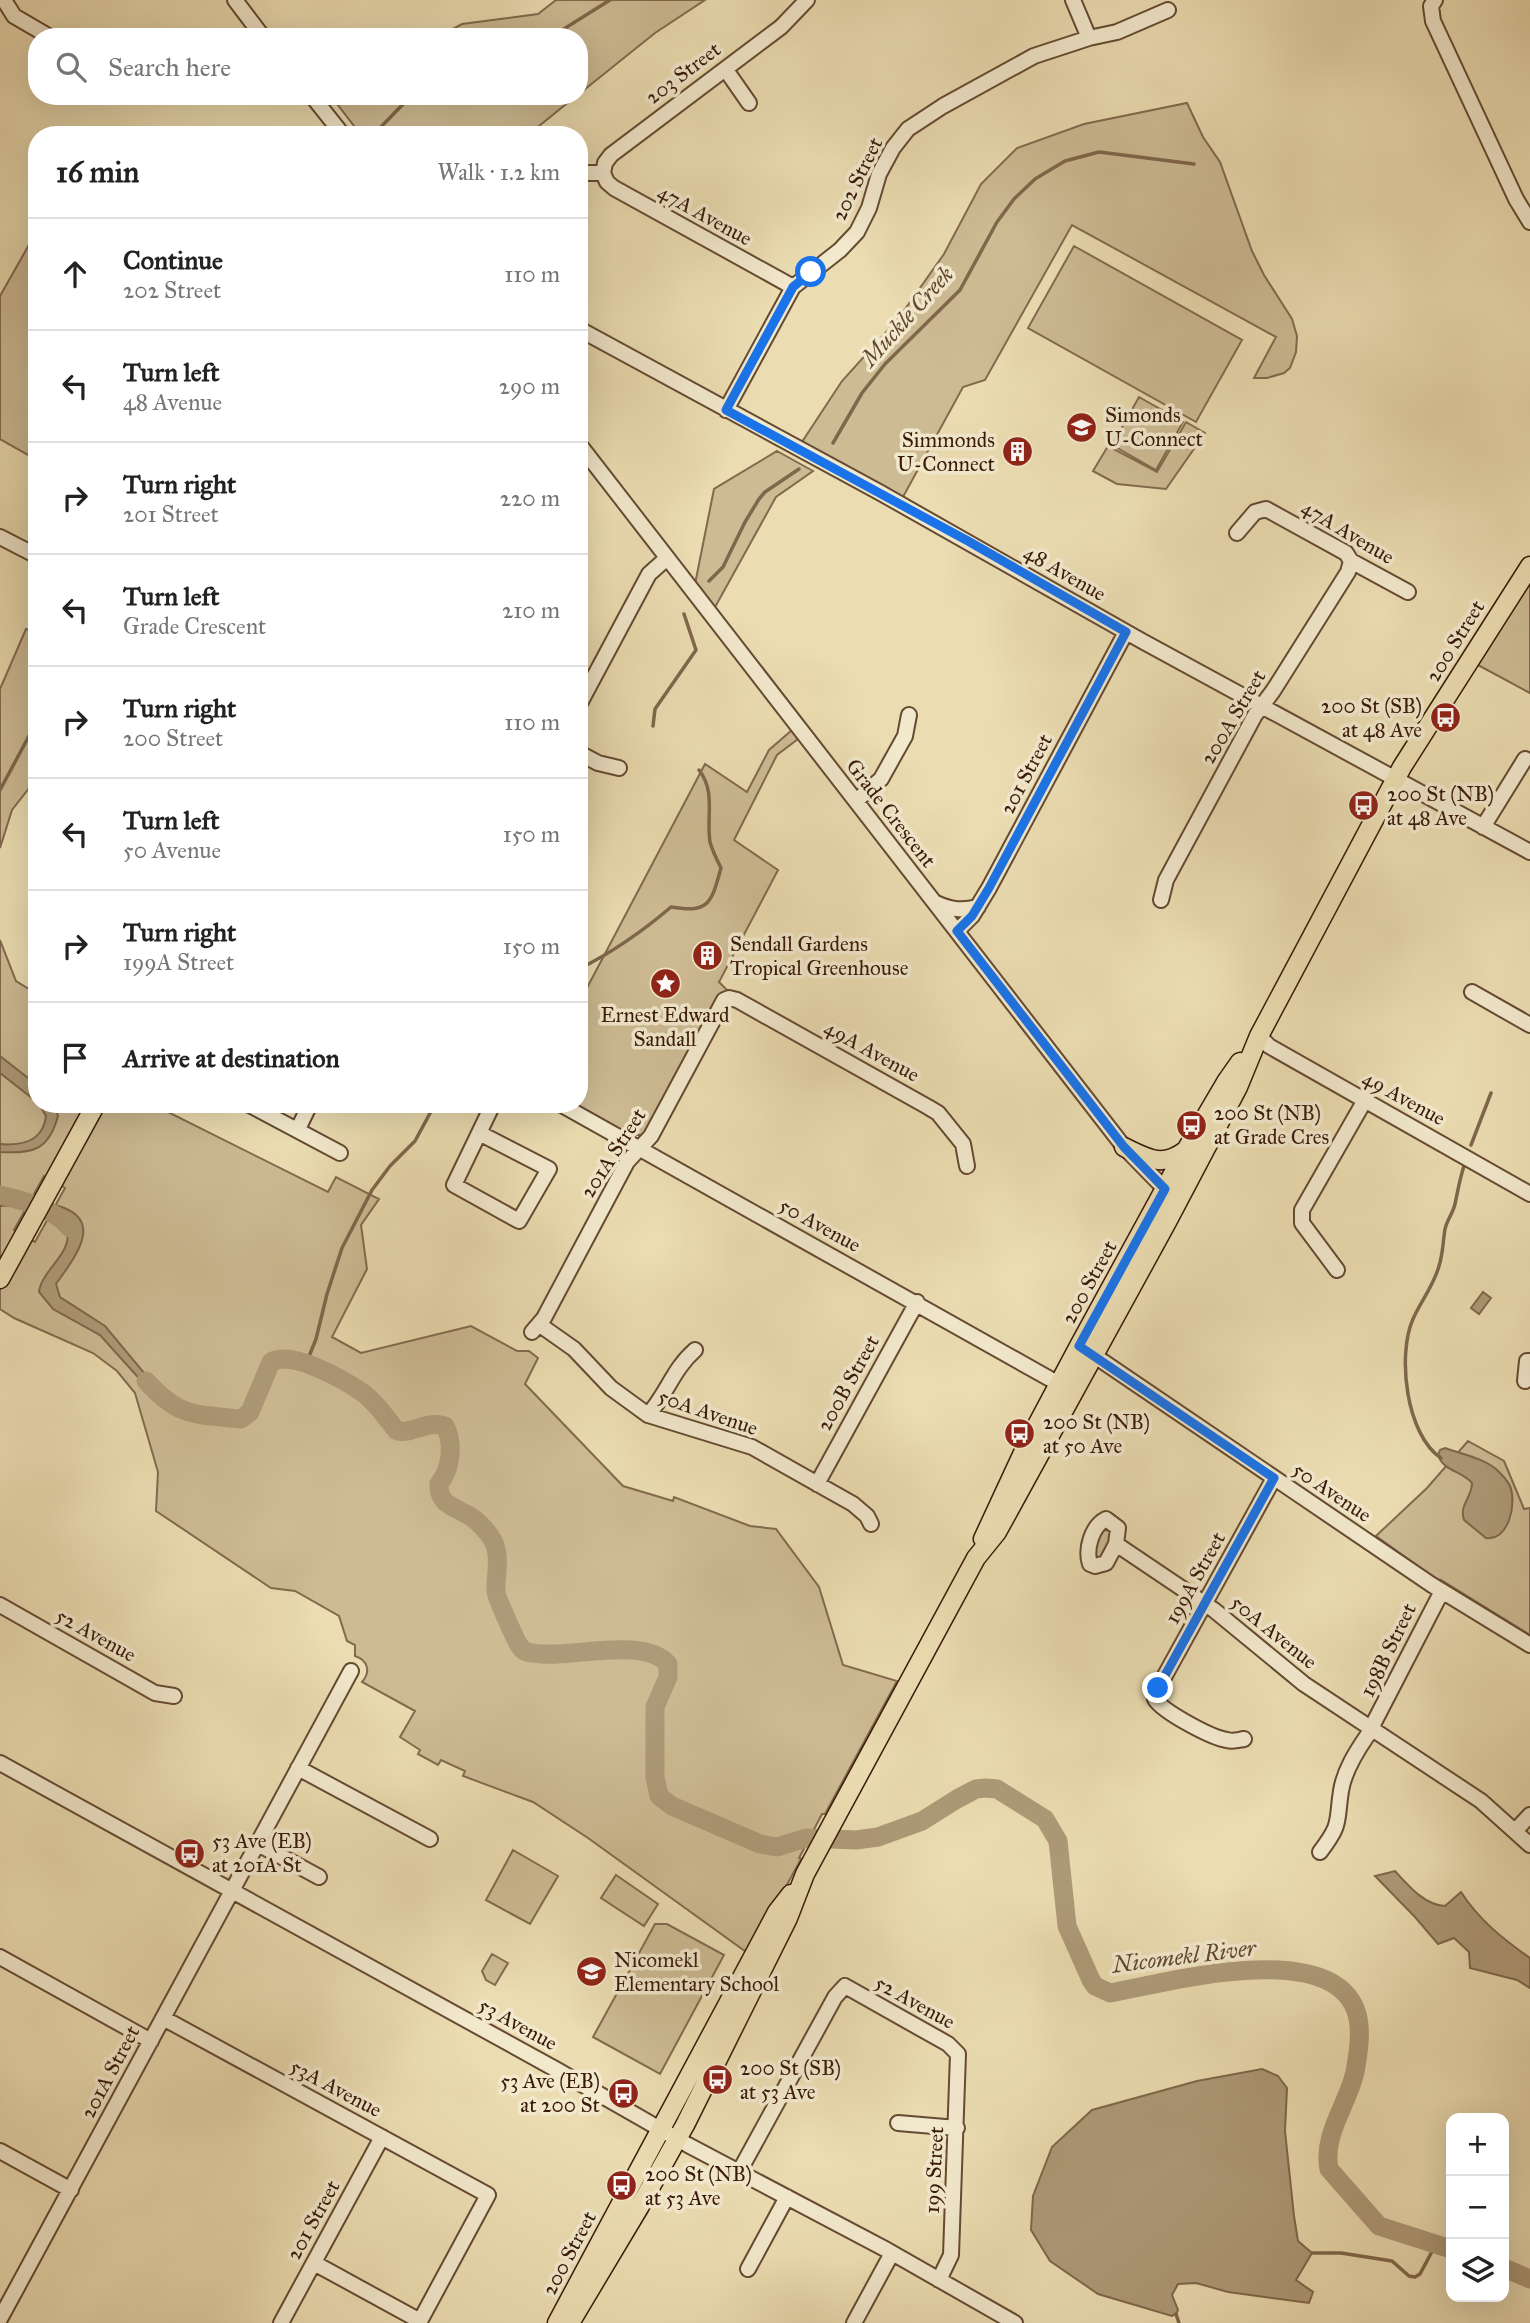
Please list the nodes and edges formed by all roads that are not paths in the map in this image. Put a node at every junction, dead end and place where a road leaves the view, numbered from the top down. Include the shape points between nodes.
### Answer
1 (4, 0) edge
2 (235, 0) edge
3 (807, 0) edge
4 (1073, 0) edge
5 (1433, 3) edge
6 (1168, 10) dead end
7 (35, 28) edge
8 (256, 28) edge
9 (1089, 38) junction
10 (726, 70) junction
11 (749, 103) dead end
12 (319, 105) edge
13 (336, 126) edge
14 (588, 173) edge
15 (603, 173) junction
16 (1530, 222) edge
17 (793, 287) junction
18 (588, 334) edge
19 (726, 410) junction
20 (588, 455) edge
21 (1237, 533) dead end
22 (1, 540) edge
23 (28, 552) edge
24 (667, 558) junction
25 (1352, 561) junction
26 (1530, 566) edge
27 (1408, 592) dead end
28 (1126, 632) junction
29 (588, 688) edge
30 (1262, 706) junction
31 (909, 715) dead end
32 (588, 758) edge
33 (1525, 759) dead end
34 (619, 768) dead end
35 (1396, 780) junction
36 (856, 801) junction
37 (1483, 827) junction
38 (1530, 852) edge
39 (1161, 900) dead end
40 (934, 902) junction
41 (978, 906) junction
42 (957, 931) junction
43 (1472, 992) dead end
44 (729, 998) joint
45 (1530, 1025) edge
46 (1259, 1036) junction
47 (1365, 1100) junction
48 (91, 1113) edge
49 (266, 1113) edge
50 (306, 1113) edge
51 (489, 1113) edge
52 (575, 1113) edge
53 (298, 1129) junction
54 (479, 1133) junction
55 (1124, 1147) junction
56 (639, 1149) junction
57 (1186, 1150) junction
58 (341, 1153) dead end
59 (967, 1166) dead end
60 (1173, 1194) junction
61 (1530, 1194) edge
62 (1337, 1270) dead end
63 (0, 1279) edge
64 (917, 1302) junction
65 (536, 1328) joint
66 (1079, 1346) junction
67 (695, 1350) dead end
68 (1095, 1356) junction
69 (1530, 1362) edge
70 (1525, 1381) dead end
71 (1059, 1384) junction
72 (648, 1415) junction
73 (1033, 1468) junction
74 (1274, 1478) junction
75 (817, 1484) junction
76 (871, 1524) dead end
77 (1116, 1544) dead end
78 (976, 1558) junction
79 (1442, 1591) junction
80 (1205, 1604) junction
81 (0, 1605) edge
82 (1530, 1645) edge
83 (351, 1671) dead end
84 (174, 1696) dead end
85 (1372, 1728) junction
86 (1244, 1739) dead end
87 (0, 1763) edge
88 (298, 1768) junction
89 (1530, 1815) edge
90 (1515, 1831) junction
91 (430, 1839) dead end
92 (258, 1844) junction
93 (1530, 1845) edge
94 (1320, 1852) dead end
95 (319, 1877) dead end
96 (232, 1891) junction
97 (0, 1957) edge
98 (163, 2018) junction
99 (151, 2041) junction
100 (960, 2059) joint
101 (898, 2123) dead end
102 (957, 2128) junction
103 (669, 2134) junction
104 (382, 2137) junction
105 (0, 2151) edge
106 (739, 2172) junction
107 (71, 2190) junction
108 (786, 2197) junction
109 (892, 2253) junction
110 (314, 2263) junction
111 (748, 2269) dead end
112 (939, 2280) junction
113 (0, 2319) edge
114 (281, 2323) edge
115 (557, 2323) edge
116 (570, 2323) edge
117 (854, 2323) edge
118 (1015, 2323) edge

1 - 7 street via 14,16
2 - 8 street
3 - 10 street, 203 Street
4 - 9 street
5 - 16 street via 1433,21
6 - 9 street, 202 Street via 1128,28
9 - 17 street, 202 Street via 1034,56 908,130 879,174 857,232
10 - 11 street
10 - 15 street, 203 Street via 611,155
12 - 13 street
14 - 15 street
15 - 17 street, 47A Avenue via 614,188
17 - 19 street, 202 Street
18 - 19 street, 48 Avenue
19 - 28 street, 48 Avenue
20 - 24 street, Grade Crescent
21 - 25 street, 47A Avenue via 1255,512 1266,509 1346,553
22 - 23 street
24 - 29 street via 649,574
24 - 36 street, Grade Crescent
25 - 27 street, 47A Avenue
25 - 30 street, 200A Street
26 - 35 main road, 200 Street
28 - 30 street, 48 Avenue
28 - 41 street, 201 Street
30 - 35 street, 48 Avenue
30 - 39 street, 200A Street via 1166,880
31 - 36 street via 905,736 881,779
32 - 34 street
33 - 37 street
35 - 37 street, 48 Avenue
35 - 46 main road, 200 Street
36 - 40 street, Grade Crescent
37 - 38 street, 48 Avenue
40 - 41 street via 962,911
40 - 42 street, Grade Crescent
41 - 42 street, 201 Street
42 - 55 street, Grade Crescent
43 - 45 street
44 - 56 street, 201A Street via 719,1005 651,1136
44 - 59 street, 49A Avenue via 938,1114 963,1144
46 - 47 street, 49 Avenue
46 - 57 main road, 200 Street
46 - 60 main road, 200 Street via 1238,1087
47 - 61 street, 49 Avenue
47 - 62 street via 1302,1209 1302,1223
48 - 63 main road
49 - 53 street
50 - 53 street
51 - 54 street
52 - 56 street, 50 Avenue
53 - 58 street
54 - 54 street via 454,1185 519,1221 549,1169
55 - 57 main road via 1164,1161
55 - 60 street, Grade Crescent
56 - 64 street, 50 Avenue
56 - 65 street, 201A Street via 627,1162
57 - 60 main road, 200 Street
60 - 66 main road, 200 Street
60 - 68 main road, 200 Street
64 - 71 street, 50 Avenue
64 - 75 street, 200B Street
65 - 72 street, 50A Avenue via 574,1349 611,1388
66 - 68 street, 50 Avenue
66 - 71 main road, 200 Street
67 - 72 street via 681,1362
68 - 73 main road, 200 Street
68 - 74 street, 50 Avenue
69 - 70 street
71 - 73 main road via 1062,1394 1037,1446
71 - 78 main road, 200 Street via 986,1527
72 - 75 street, 50A Avenue via 752,1447
73 - 78 main road, 200 Street via 997,1532
74 - 79 street, 50 Avenue
74 - 80 street, 199A Street
75 - 76 street, 50A Avenue via 861,1509
77 - 80 street, 50A Avenue
78 - 103 main road, 200 Street via 809,1868 777,1912
79 - 82 street, 50 Avenue
79 - 85 street, 198B Street
80 - 85 street, 50A Avenue via 1304,1684
80 - 86 street, 199A Street via 1155,1699 1217,1737
81 - 84 street, 52 Avenue via 155,1693
83 - 88 street, 201A Street
85 - 90 street, 50A Avenue via 1481,1801
85 - 94 street via 1353,1755 1341,1789 1336,1831
87 - 96 street, 53 Avenue
88 - 91 street
88 - 92 street, 201A Street
89 - 90 street
90 - 93 street, 50A Avenue
92 - 95 street
92 - 96 street, 201A Street
96 - 98 street, 201A Street
96 - 103 street, 53 Avenue
97 - 99 street
98 - 99 street, 201A Street
98 - 104 street, 53A Avenue
99 - 107 street, 201A Street
100 - 102 street, 199 Street
100 - 106 street, 52 Avenue via 948,2044 845,1986
101 - 102 street
102 - 112 street, 199 Street via 951,2255
103 - 106 street, 53 Avenue
103 - 115 main road, 200 Street
103 - 116 main road, 200 Street via 640,2206
104 - 110 street, 201 Street
104 - 110 street, 53A Avenue via 488,2196 420,2321
105 - 107 street
106 - 108 street, 53 Avenue
107 - 113 street, 201A Street
108 - 109 street, 53 Avenue
108 - 111 street
109 - 112 street, 53 Avenue
109 - 117 street
110 - 114 street, 201 Street
112 - 118 street, 53 Avenue

